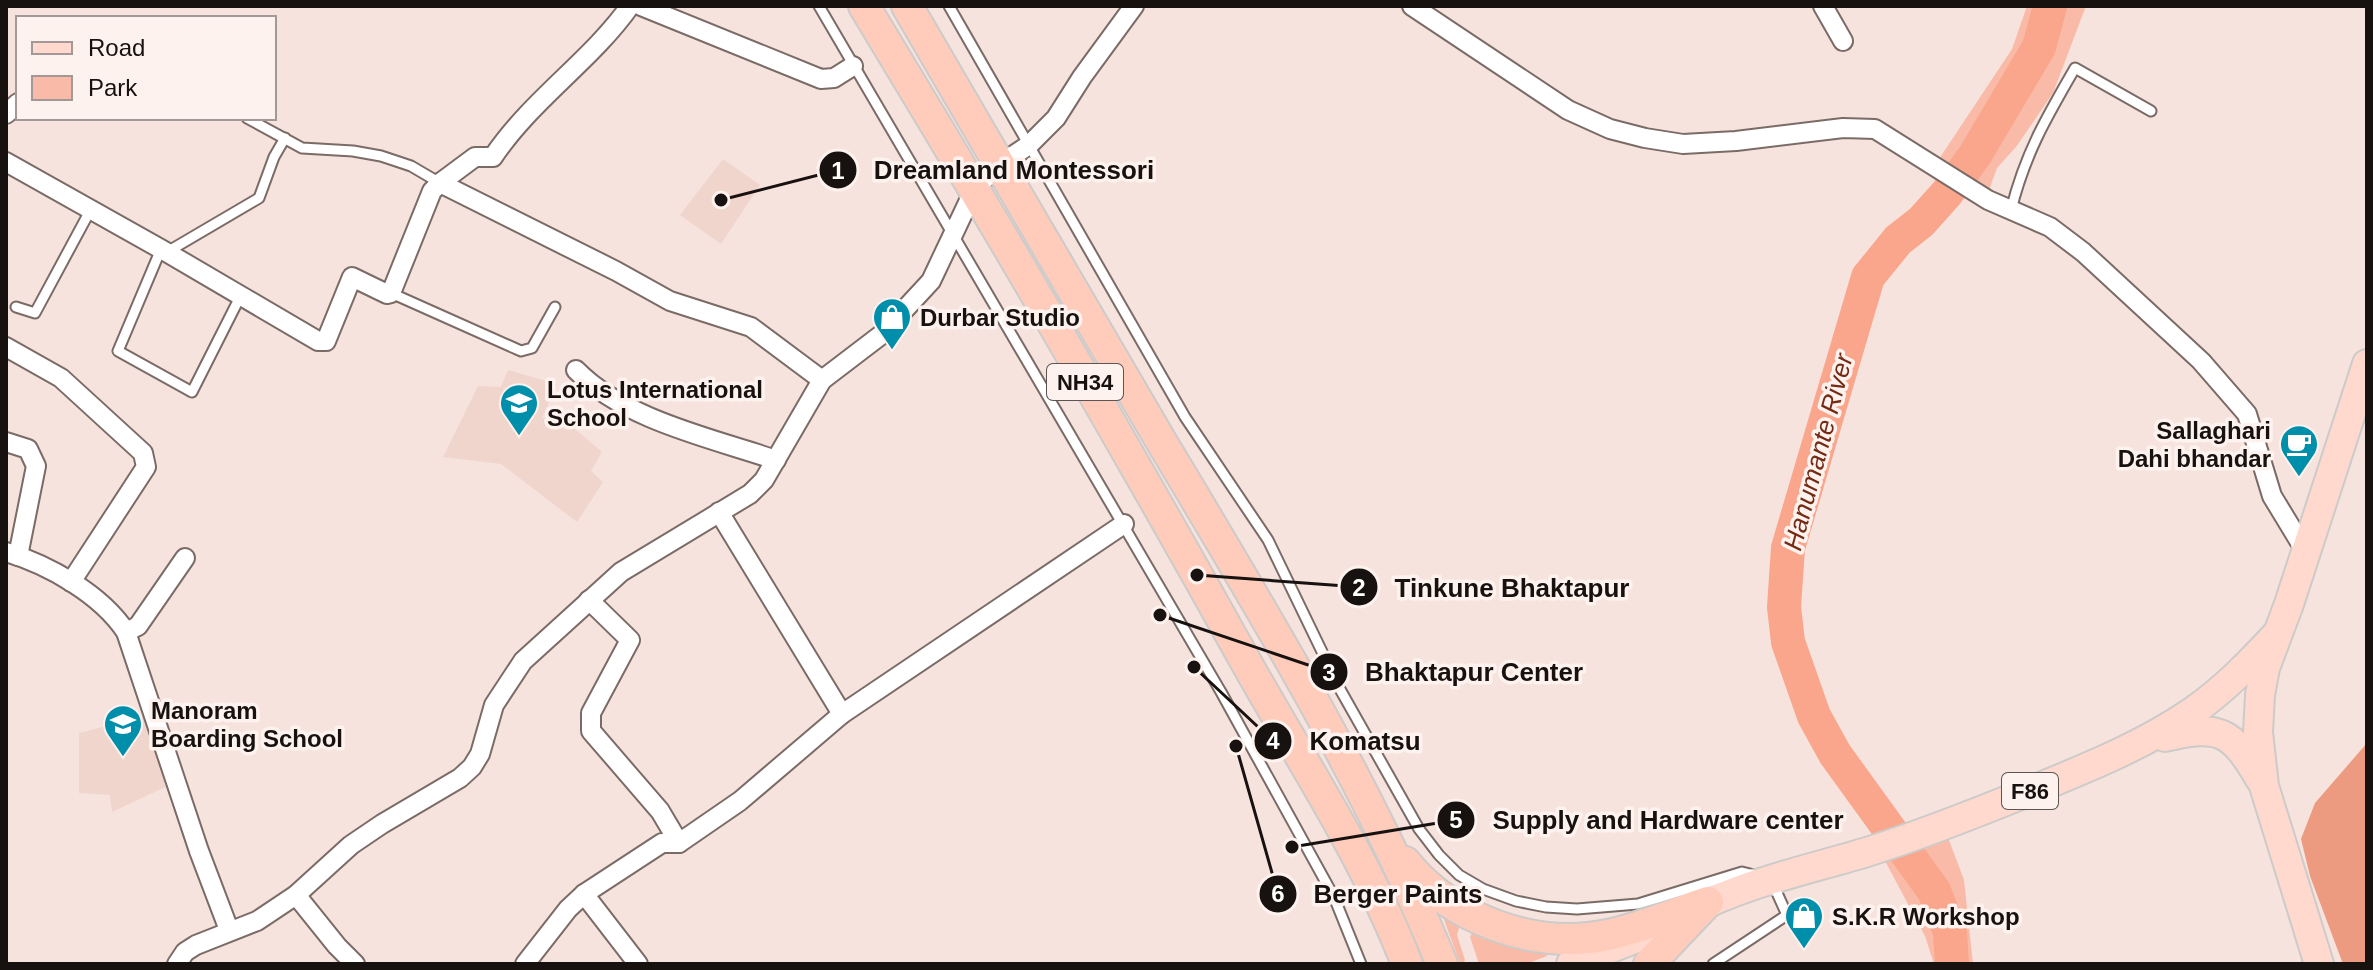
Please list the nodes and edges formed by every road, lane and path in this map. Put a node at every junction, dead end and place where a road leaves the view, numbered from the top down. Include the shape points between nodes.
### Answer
1 (630, 6) edge
2 (641, 6) edge
3 (819, 6) edge
4 (864, 6) edge
5 (907, 6) edge
6 (949, 6) edge
7 (1134, 6) edge
8 (1412, 6) edge
9 (1823, 6) edge
10 (1843, 41) dead end
11 (853, 66) junction
12 (2151, 111) dead end
13 (251, 120) edge
14 (285, 138) junction
15 (1029, 145) junction
16 (6, 162) edge
17 (999, 165) junction
18 (440, 183) junction
19 (975, 188) junction
20 (91, 209) junction
21 (2011, 210) junction
22 (951, 235) junction
23 (164, 250) junction
24 (391, 293) junction
25 (241, 295) junction
26 (16, 307) dead end
27 (555, 307) dead end
28 (6, 347) edge
29 (2367, 364) edge
30 (576, 370) dead end
31 (822, 380) junction
32 (1160, 439) junction
33 (6, 442) edge
34 (776, 460) junction
35 (1215, 508) dead end
36 (719, 512) junction
37 (1124, 524) junction
38 (2306, 552) junction
39 (12, 554) edge
40 (185, 558) dead end
41 (71, 582) junction
42 (589, 600) junction
43 (1270, 603) dead end
44 (126, 632) junction
45 (2277, 634) junction
46 (1305, 688) junction
47 (2195, 710) junction
48 (842, 714) junction
49 (2258, 732) junction
50 (2137, 743) junction
51 (2264, 786) junction
52 (1374, 817) junction
53 (679, 843) junction
54 (1771, 879) junction
55 (584, 894) junction
56 (296, 895) junction
57 (1708, 902) junction
58 (229, 930) junction
59 (177, 964) edge
60 (355, 964) edge
61 (525, 964) edge
62 (638, 964) edge
63 (1361, 964) edge
64 (1407, 964) edge
65 (1442, 964) edge
66 (1571, 964) edge
67 (1649, 964) edge
68 (1713, 964) edge
69 (2319, 964) edge

1 - 18 street via 512,128 493,157 475,157
2 - 11 street via 821,79
3 - 11 lane
4 - 19 highway, NH34
5 - 17 highway, NH34
6 - 15 lane
7 - 15 street via 1056,118
8 - 21 street via 1568,110 1610,129 1683,144 1875,129
9 - 10 street
11 - 22 lane
12 - 21 lane via 2075,68 2034,139
13 - 14 lane
14 - 18 lane via 313,151 381,156
14 - 23 lane via 259,198
15 - 17 street
15 - 54 lane via 1185,417 1268,540 1341,691 1411,816 1459,875 1516,901 1577,909 1638,904 1742,872
16 - 20 street
17 - 19 street
17 - 32 highway, NH34
18 - 24 street via 432,191
18 - 31 street via 670,301 751,327
19 - 22 street
19 - 64 highway, NH34 via 1368,872
20 - 23 street
20 - 26 lane via 35,313
21 - 38 street via 2050,227 2083,252 2201,361 2247,414 2272,496
22 - 31 street via 931,281 881,335
22 - 37 lane
23 - 25 street
23 - 25 lane via 118,351 192,392
24 - 25 street via 352,277 326,341
24 - 27 lane via 521,351 532,348
28 - 41 street via 61,378 143,453 146,467
29 - 38 main road, F86
30 - 34 street via 593,387 643,414
31 - 34 street
32 - 35 lane
32 - 46 highway, NH34
33 - 39 street via 28,449 36,466
34 - 36 street via 750,494
36 - 42 street via 621,572
36 - 48 street
37 - 48 street
37 - 63 lane via 1334,897
38 - 45 main road, F86
39 - 41 street
40 - 44 street via 138,626
41 - 44 street via 115,615
42 - 53 street via 630,640 591,713 591,731 660,811
42 - 56 street via 509,680 494,705 472,767 351,845
43 - 46 lane
44 - 58 street
45 - 47 main road, F86 via 2243,671
45 - 49 main road via 2265,668
46 - 52 highway, NH34
47 - 49 main road via 2218,698 2233,700
47 - 50 main road, F86
48 - 53 street via 740,801
49 - 51 main road
50 - 51 main road via 2196,730 2221,732 2246,755
50 - 54 main road, F86 via 1921,834
51 - 69 main road
52 - 57 highway via 1422,884 1470,914 1531,936 1609,935
52 - 65 highway, NH34
53 - 55 street via 662,843
54 - 57 main road, F86
54 - 68 lane via 1787,915
55 - 61 street
55 - 62 street
56 - 58 street via 257,921
56 - 60 street
57 - 66 main road via 1630,942
57 - 67 highway
58 - 59 street via 185,952

